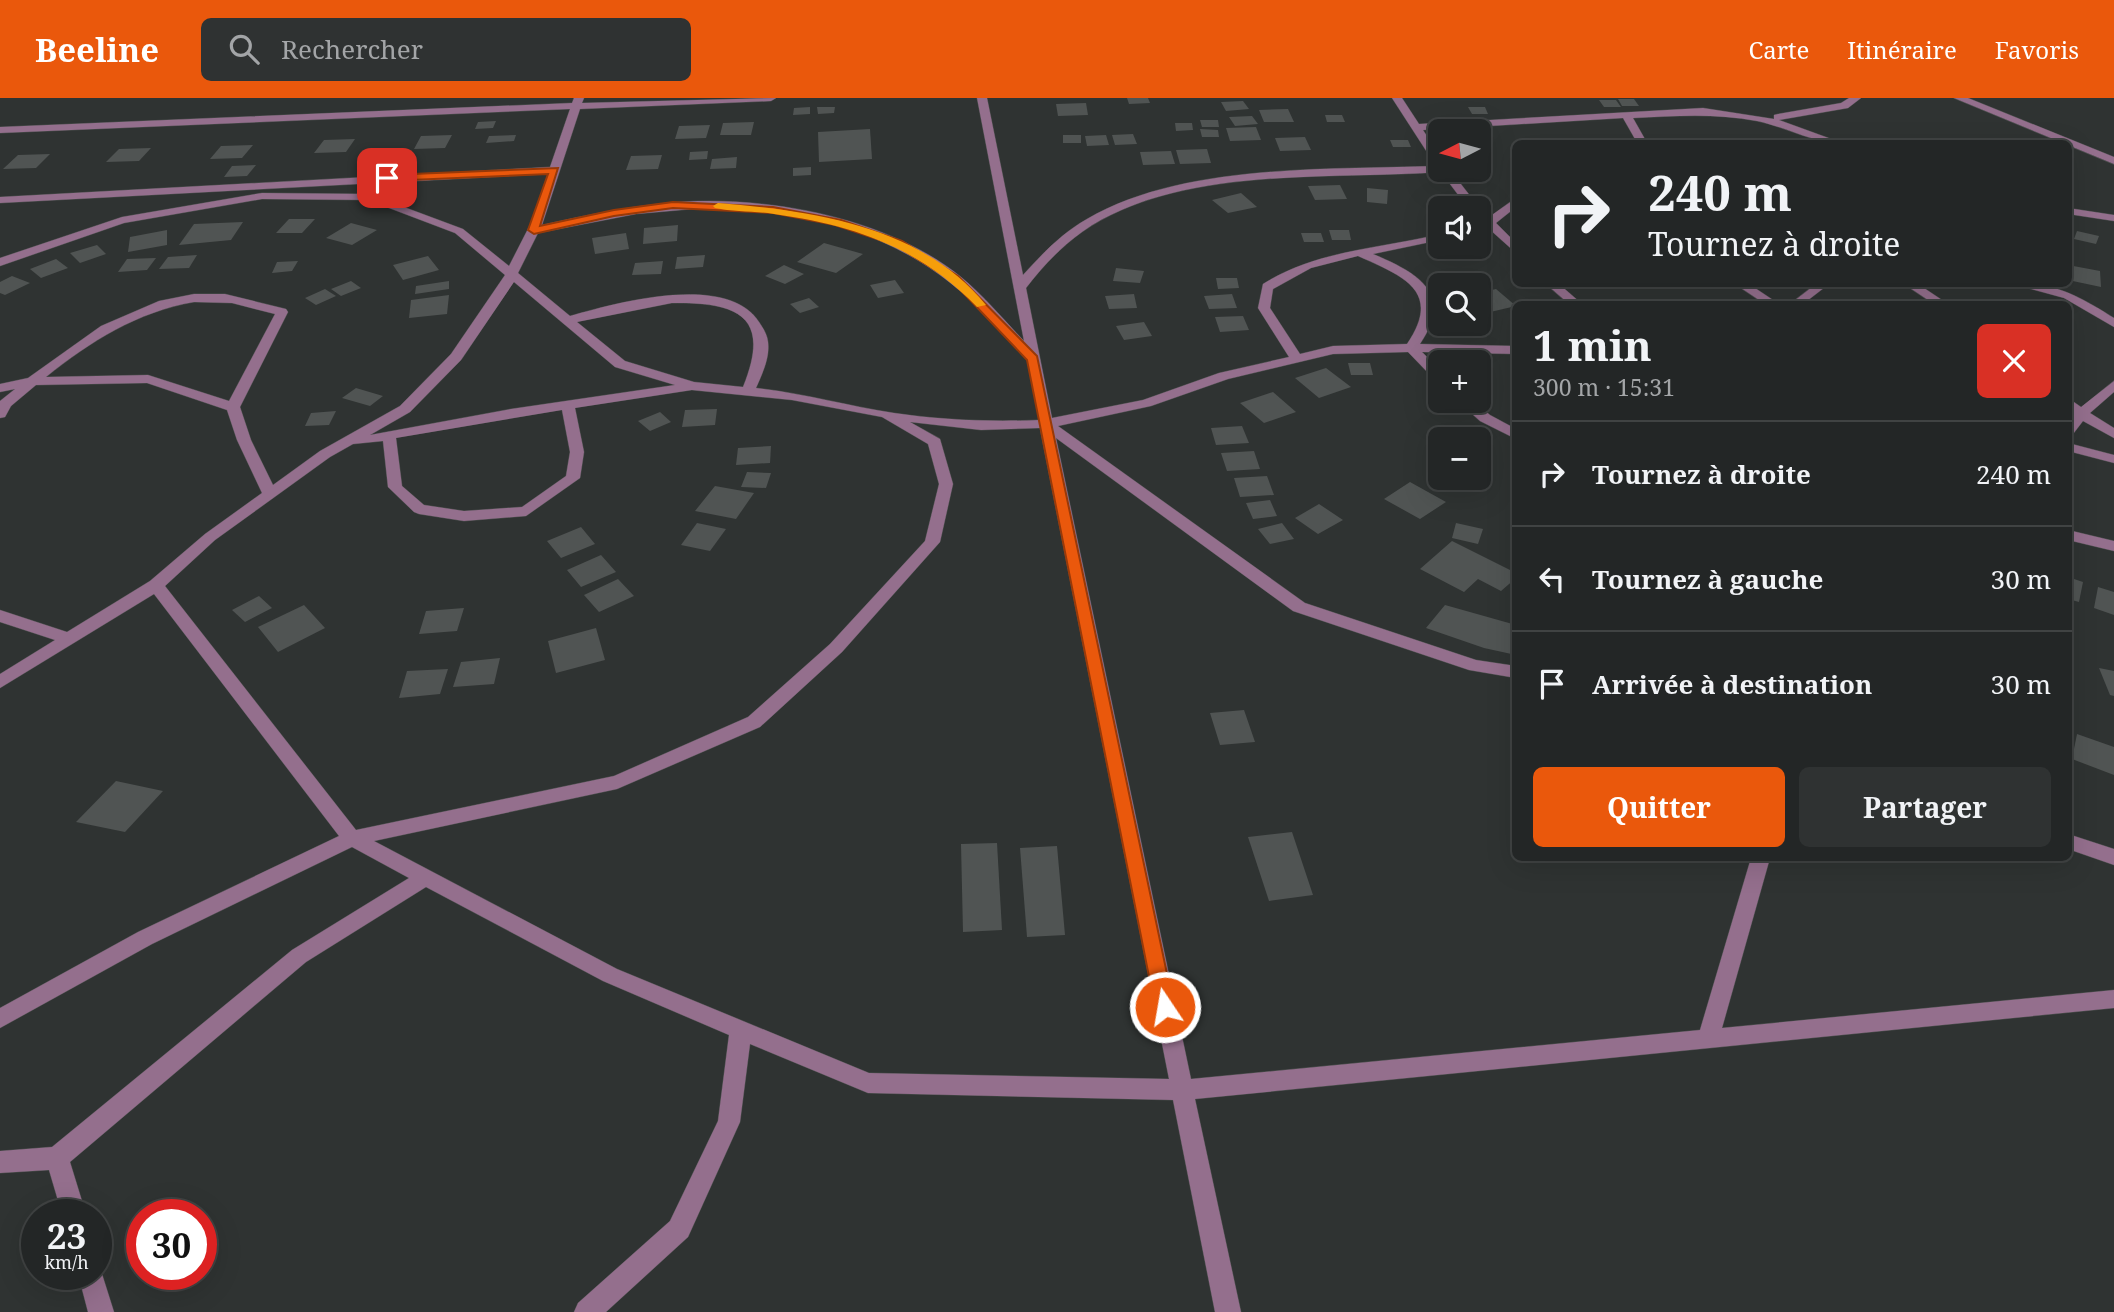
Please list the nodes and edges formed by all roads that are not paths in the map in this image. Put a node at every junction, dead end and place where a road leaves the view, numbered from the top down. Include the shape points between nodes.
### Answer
1 (771, 98) edge
2 (982, 98) edge
3 (1397, 98) edge
4 (1856, 98) edge
5 (1959, 98) edge
6 (577, 102) edge
7 (1626, 115) junction
8 (1764, 118) junction
9 (1415, 127) junction
10 (0, 130) edge
11 (1640, 140) edge
12 (1830, 140) edge
13 (2061, 140) edge
14 (2072, 145) edge
15 (1428, 146) edge
16 (2114, 162) edge
17 (1428, 168) edge
18 (554, 170) junction
19 (1454, 182) edge
20 (1465, 196) edge
21 (0, 200) edge
22 (1512, 204) edge
23 (2072, 212) edge
24 (2114, 218) edge
25 (1491, 219) edge
26 (534, 230) junction
27 (1491, 230) edge
28 (1428, 240) edge
29 (1512, 247) edge
30 (1358, 252) junction
31 (0, 262) edge
32 (512, 273) junction
33 (1556, 287) edge
34 (1746, 287) edge
35 (1819, 287) edge
36 (1915, 287) edge
37 (2032, 287) edge
38 (1019, 288) junction
39 (1572, 301) edge
40 (1768, 301) edge
41 (1800, 301) edge
42 (1937, 301) edge
43 (566, 321) junction
44 (2114, 323) edge
45 (1411, 348) junction
46 (1512, 350) edge
47 (1296, 358) junction
48 (1033, 359) junction
49 (1428, 365) edge
50 (33, 381) junction
51 (2114, 385) edge
52 (693, 386) junction
53 (0, 388) edge
54 (748, 391) junction
55 (568, 405) junction
56 (2072, 406) edge
57 (233, 407) junction
58 (1479, 413) edge
59 (0, 414) edge
60 (886, 414) junction
61 (2081, 414) junction
62 (1046, 424) junction
63 (2072, 426) edge
64 (1512, 433) edge
65 (2114, 434) edge
66 (389, 435) junction
67 (343, 444) junction
68 (2072, 448) edge
69 (2114, 459) edge
70 (270, 494) junction
71 (2072, 536) edge
72 (2114, 546) edge
73 (156, 585) junction
74 (0, 616) edge
75 (69, 639) junction
76 (1512, 671) edge
77 (0, 682) edge
78 (352, 838) junction
79 (2072, 842) edge
80 (2114, 857) edge
81 (1759, 861) edge
82 (426, 877) junction
83 (2114, 999) edge
84 (0, 1019) edge
85 (741, 1029) junction
86 (1708, 1039) junction
87 (1182, 1090) junction
88 (57, 1158) junction
89 (0, 1162) edge
90 (69, 1199) edge
91 (95, 1290) edge
92 (101, 1312) edge
93 (587, 1312) edge
94 (1228, 1312) edge

1 - 6 street
2 - 38 street
3 - 9 street
4 - 8 street via 1844,106
5 - 13 street
6 - 10 street
6 - 18 street
7 - 8 street via 1703,111
7 - 9 street
7 - 11 street
8 - 12 street
9 - 15 street
14 - 16 street
17 - 38 street via 1277,176 1171,190 1101,216 1045,255
18 - 21 street
18 - 26 street
19 - 20 street
22 - 25 street
23 - 24 street
26 - 32 street
26 - 48 street via 673,205 773,210 837,222 899,243 954,278
27 - 29 street
28 - 30 street
30 - 45 street via 1402,270 1422,285 1430,303 1428,328
30 - 47 street via 1288,271 1268,287 1264,308
31 - 32 street via 122,220 262,195 369,197 459,231
32 - 43 street
32 - 67 street via 456,357 405,409
33 - 39 street
34 - 40 street
35 - 41 street
36 - 42 street
37 - 44 street via 2068,295
38 - 48 street
43 - 52 street via 620,364
43 - 54 street via 628,303 684,299 718,301 743,309 761,334 759,361
45 - 46 street
45 - 47 street via 1333,350
45 - 49 street
47 - 62 street via 1146,403
48 - 62 street
50 - 53 street
50 - 57 street via 148,379
50 - 57 street via 63,356 129,315 181,300 225,298 282,312
50 - 59 street via 5,404
51 - 61 street
52 - 54 street
52 - 55 street
54 - 60 street
55 - 66 street
55 - 66 street via 577,452 573,478 526,511 464,516 419,509 395,487
56 - 61 street
57 - 70 street
58 - 64 street
60 - 62 street via 981,426
60 - 78 street via 935,442 946,484 932,542 836,648 754,722 617,782
61 - 63 street
61 - 65 street
62 - 76 street via 1299,607 1475,666
62 - 87 street
66 - 67 street
67 - 70 street
68 - 69 street
70 - 73 street via 210,537
71 - 72 street
73 - 75 street
73 - 78 street
74 - 75 street
75 - 77 street
78 - 82 street
78 - 84 street via 145,937
79 - 80 street
81 - 86 street
82 - 85 street via 610,975
82 - 88 street via 299,957
83 - 86 street
85 - 87 street via 868,1083
85 - 93 street via 729,1122 679,1229
86 - 87 street
87 - 94 street
88 - 89 street
88 - 90 street
91 - 92 street

